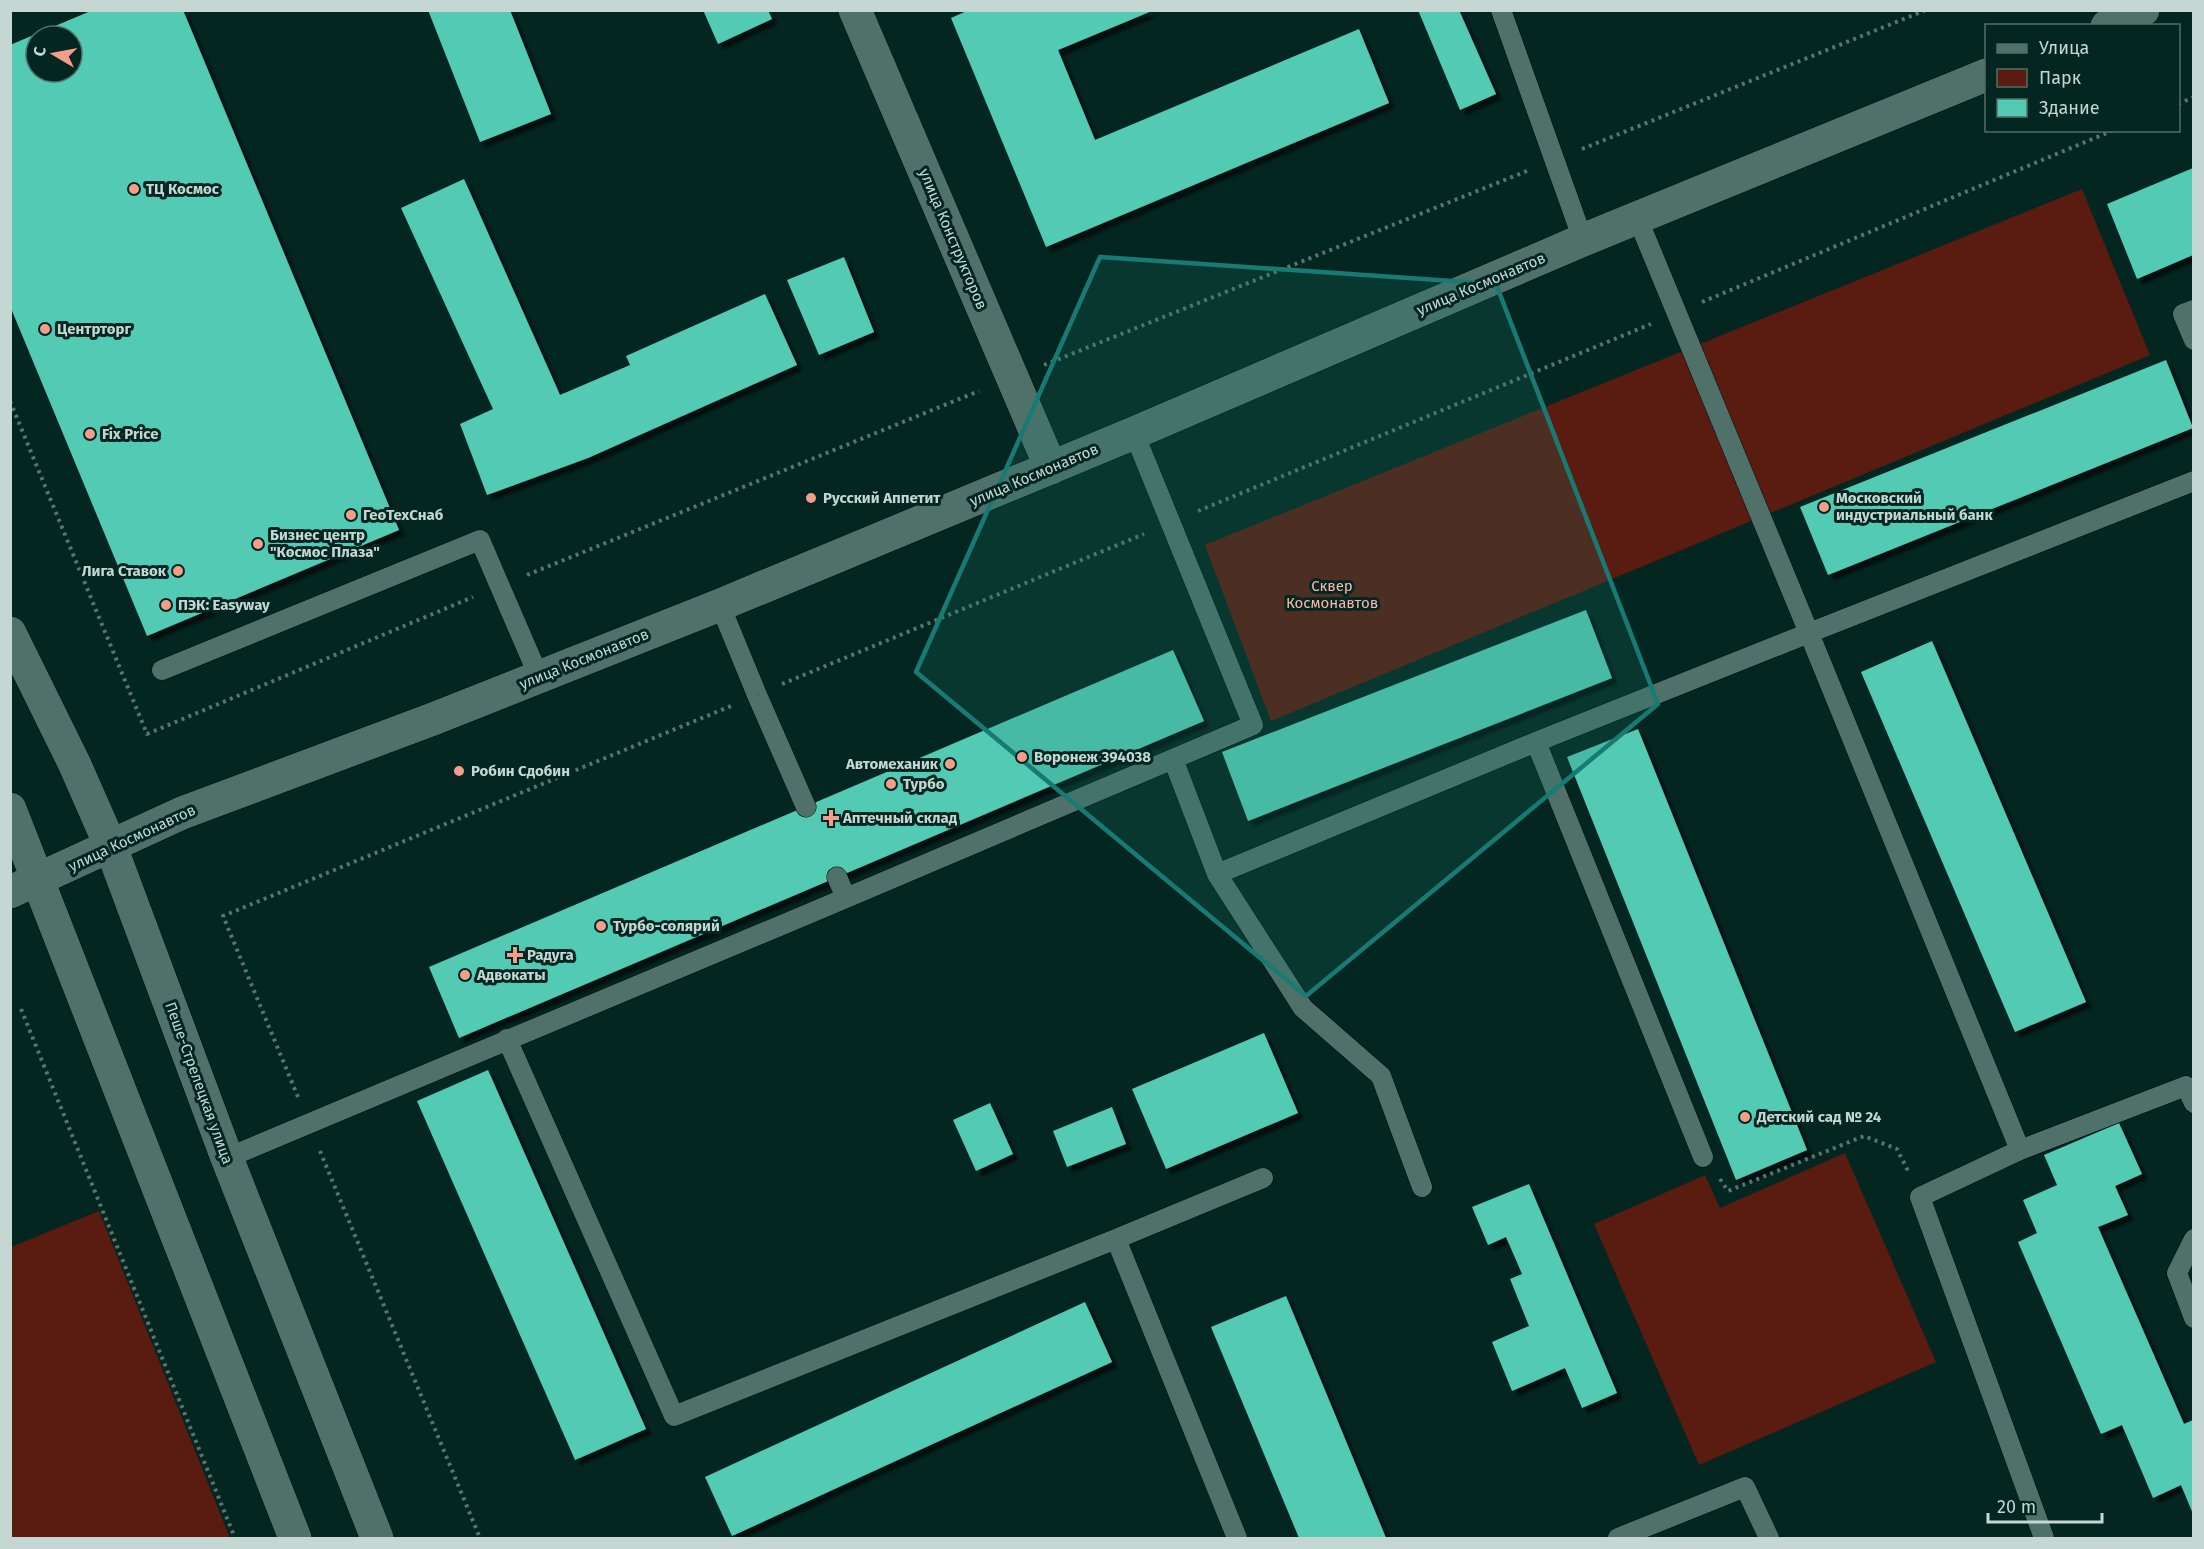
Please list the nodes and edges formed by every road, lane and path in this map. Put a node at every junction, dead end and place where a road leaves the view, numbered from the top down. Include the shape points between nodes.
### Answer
1 (855, 10) edge
2 (1501, 10) edge
3 (2144, 10) edge
4 (2112, 24) edge
5 (1985, 75) edge
6 (1637, 217) junction
7 (1583, 240) junction
8 (2193, 310) edge
9 (2193, 340) edge
10 (10, 401) edge
11 (1134, 433) junction
12 (1051, 468) junction
13 (2193, 481) edge
14 (720, 605) junction
15 (10, 633) edge
16 (1809, 633) junction
17 (162, 670) dead end
18 (539, 677) junction
19 (147, 734) dead end
20 (1536, 742) junction
21 (1173, 759) junction
22 (806, 807) dead end
23 (10, 809) edge
24 (111, 846) junction
25 (1217, 874) junction
26 (837, 877) dead end
27 (24, 887) edge
28 (846, 898) junction
29 (223, 916) dead end
30 (21, 1009) dead end
31 (507, 1039) junction
32 (2193, 1103) edge
33 (309, 1123) junction
34 (2020, 1150) junction
35 (1703, 1156) joint
36 (226, 1158) junction
37 (1263, 1178) dead end
38 (1422, 1187) dead end
39 (1920, 1197) junction
40 (1116, 1239) junction
41 (2193, 1239) edge
42 (2193, 1318) edge
43 (235, 1539) edge
44 (295, 1539) edge
45 (377, 1539) edge
46 (480, 1539) edge
47 (1237, 1539) edge
48 (1618, 1539) edge
49 (1769, 1539) edge
50 (2044, 1539) edge

1 - 12 main road, улица Конструкторов
2 - 7 lane
3 - 4 main road
5 - 6 main road, улица Космонавтов
6 - 7 main road, улица Космонавтов
6 - 16 lane
7 - 11 main road, улица Космонавтов
8 - 9 lane via 2183,314
10 - 19 path
11 - 12 main road, улица Космонавтов
11 - 21 lane via 1252,725
12 - 14 main road, улица Космонавтов
13 - 16 lane
14 - 18 main road, улица Космонавтов
14 - 22 lane
15 - 24 main road, Пеше-Стрелецкая улица
16 - 20 lane
16 - 34 lane
17 - 18 lane via 480,540
18 - 24 main road, улица Космонавтов via 182,813
20 - 25 lane
20 - 35 lane
21 - 25 lane
21 - 28 lane
23 - 27 main road
24 - 27 main road, улица Космонавтов
24 - 36 main road, Пеше-Стрелецкая улица
25 - 38 lane via 1303,1008 1381,1076
26 - 28 lane
27 - 44 main road
28 - 31 lane
29 - 33 path
30 - 43 path
31 - 33 lane
31 - 40 lane via 674,1416
32 - 34 lane via 2186,1086
33 - 36 lane
33 - 46 path
34 - 39 lane
35 - 39 path via 1728,1191 1864,1136 1897,1149
36 - 45 main road, Пеше-Стрелецкая улица
37 - 40 lane
39 - 50 lane
40 - 47 lane
41 - 42 lane via 2177,1273
48 - 49 lane via 1745,1487

